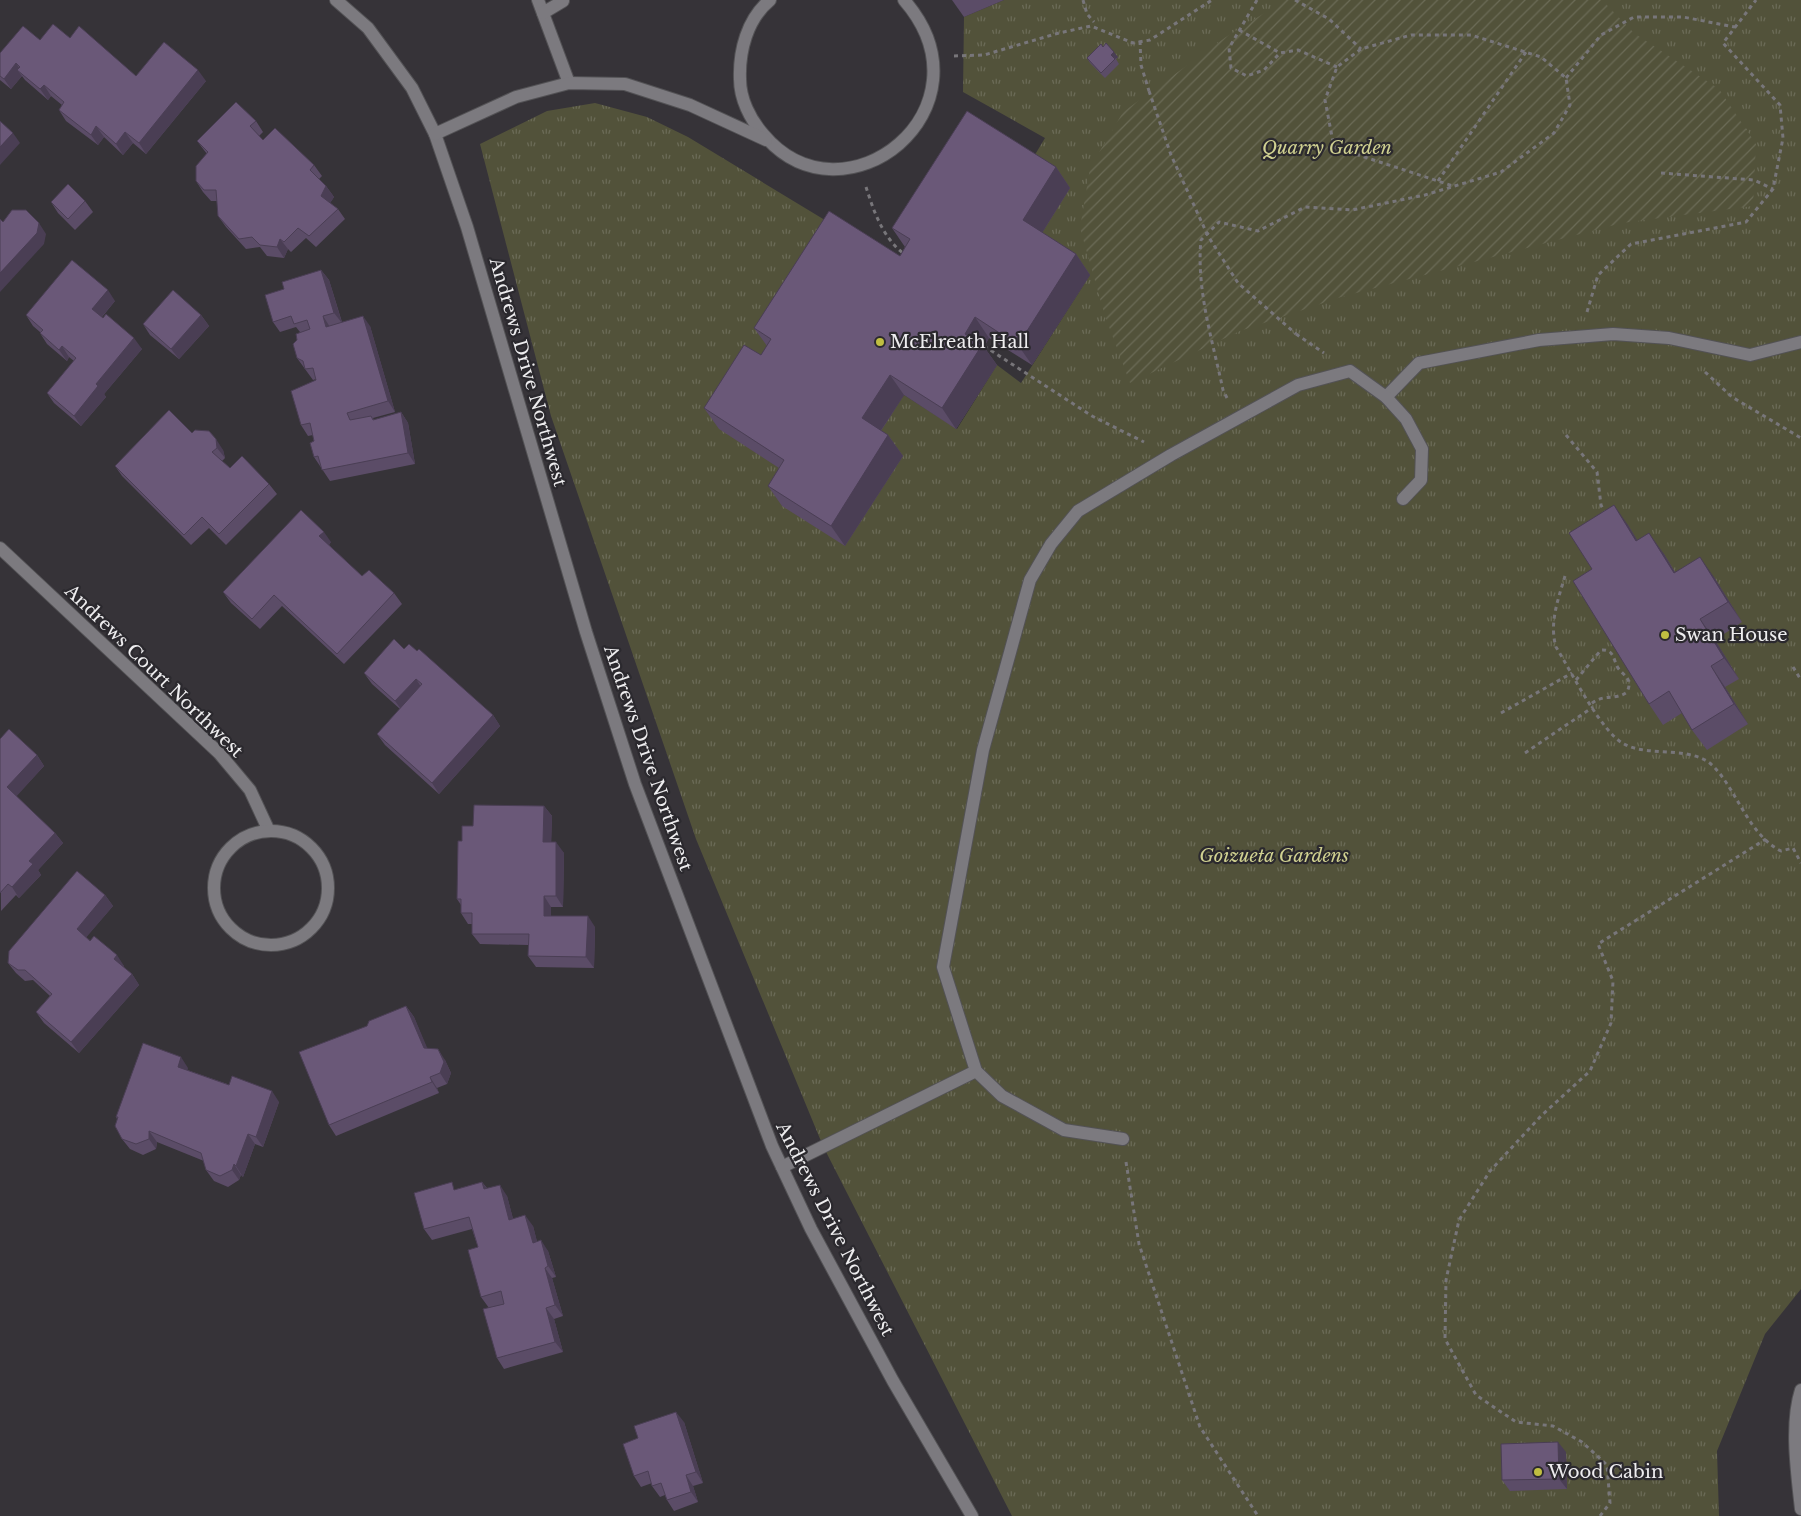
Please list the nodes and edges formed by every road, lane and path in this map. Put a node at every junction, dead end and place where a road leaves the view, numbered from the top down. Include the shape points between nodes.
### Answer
1 (336, 0) edge
2 (538, 0) edge
3 (770, 0) edge
4 (904, 0) edge
5 (1083, 0) edge
6 (1212, 0) edge
7 (1257, 0) edge
8 (1295, 0) edge
9 (1756, 0) edge
10 (563, 1) edge
11 (543, 13) junction
12 (1094, 22) dead end
13 (1735, 27) junction
14 (1239, 30) junction
15 (1140, 42) junction
16 (1362, 49) junction
17 (1526, 52) junction
18 (1280, 54) junction
19 (933, 58) junction
20 (1337, 67) junction
21 (1566, 78) junction
22 (569, 83) junction
23 (435, 134) junction
24 (769, 142) junction
25 (859, 165) junction
26 (1662, 173) dead end
27 (1438, 181) junction
28 (1453, 186) junction
29 (1773, 189) junction
30 (906, 256) edge
31 (1296, 334) dead end
32 (1579, 337) junction
33 (1801, 342) edge
34 (984, 346) edge
35 (1704, 370) dead end
36 (1386, 397) junction
37 (1238, 418) junction
38 (1566, 435) dead end
39 (1801, 438) edge
40 (1170, 455) junction
41 (1403, 499) dead end
42 (1607, 518) edge
43 (0, 548) edge
44 (1565, 576) dead end
45 (1793, 667) dead end
46 (1572, 673) junction
47 (1576, 680) junction
48 (1801, 680) edge
49 (1592, 706) junction
50 (1502, 713) dead end
51 (1525, 753) dead end
52 (270, 831) junction
53 (1766, 839) junction
54 (1801, 863) edge
55 (976, 1071) junction
56 (1123, 1139) joint
57 (782, 1167) junction
58 (1801, 1390) edge
59 (1801, 1509) edge
60 (972, 1516) edge
61 (1258, 1516) edge
62 (1600, 1516) edge

1 - 23 street, Andrews Drive Northwest via 368,28 412,88
2 - 11 street
3 - 24 street via 753,21 739,62 745,105
4 - 19 street via 928,36
5 - 12 path via 1087,14
6 - 15 path via 1150,40
7 - 14 path
8 - 16 path via 1330,19
9 - 13 path
10 - 11 street
11 - 22 street
13 - 21 path via 1684,17 1634,17 1601,35
13 - 29 path via 1723,43 1780,105 1783,138
14 - 18 path
14 - 18 path via 1228,48 1231,68 1247,76 1264,70
15 - 19 path via 1132,43 1091,26 984,56
15 - 31 path, bridge via 1141,65 1149,91 1172,155 1208,236 1238,283
16 - 17 path via 1411,35 1471,35
16 - 20 path
17 - 21 path via 1541,57
17 - 27 path
18 - 20 path via 1298,50
19 - 25 street via 934,79 920,121 890,152
20 - 27 path via 1325,100 1334,147
21 - 28 path via 1570,105 1554,133 1501,172
22 - 23 street via 516,97
22 - 24 street via 625,84 690,105
23 - 57 street, Andrews Drive Northwest via 467,227 586,632 635,784
24 - 25 street via 806,164 827,168
25 - 30 path via 874,213 892,245
26 - 29 path via 1754,180
27 - 28 path
28 - 37 path via 1426,195 1352,210 1305,207 1258,231 1219,222 1201,240 1199,260 1207,316 1223,390
29 - 32 path via 1746,222 1631,244 1598,275
32 - 33 street via 1613,334 1675,338 1750,355
32 - 36 street via 1539,340 1419,364
34 - 40 path via 1092,416
35 - 39 path via 1732,397
36 - 37 street via 1350,371 1298,385
36 - 41 street via 1406,419 1422,449 1421,480
37 - 40 street
38 - 42 path via 1597,472 1601,505
40 - 55 street via 1078,511 1050,544 1030,580 983,750 944,967
43 - 52 street, Andrews Court Northwest via 219,753 250,790
44 - 46 path via 1552,634 1556,648
45 - 48 path
46 - 47 path
46 - 50 path
47 - 49 path
47 - 49 path via 1601,650 1606,649 1628,677 1629,688 1621,696 1604,696
49 - 51 path
49 - 53 path via 1614,737 1624,745 1699,758 1715,766
52 - 52 street via 248,836 229,849 218,868 214,890 219,912 232,930 251,942 273,946 295,941 313,928 325,908 328,886 324,864 311,846 292,834
53 - 54 path via 1781,851 1792,848
53 - 62 path via 1598,944 1613,980 1611,1023 1590,1071 1541,1116 1490,1171 1459,1220 1446,1280 1446,1339 1476,1395 1516,1422 1553,1426 1582,1442 1607,1466 1610,1503
55 - 56 street via 1002,1096 1064,1130
55 - 57 street
56 - 61 path via 1138,1244 1200,1427
57 - 60 street, Andrews Drive Northwest via 811,1229 893,1381
58 - 59 street via 1796,1405

